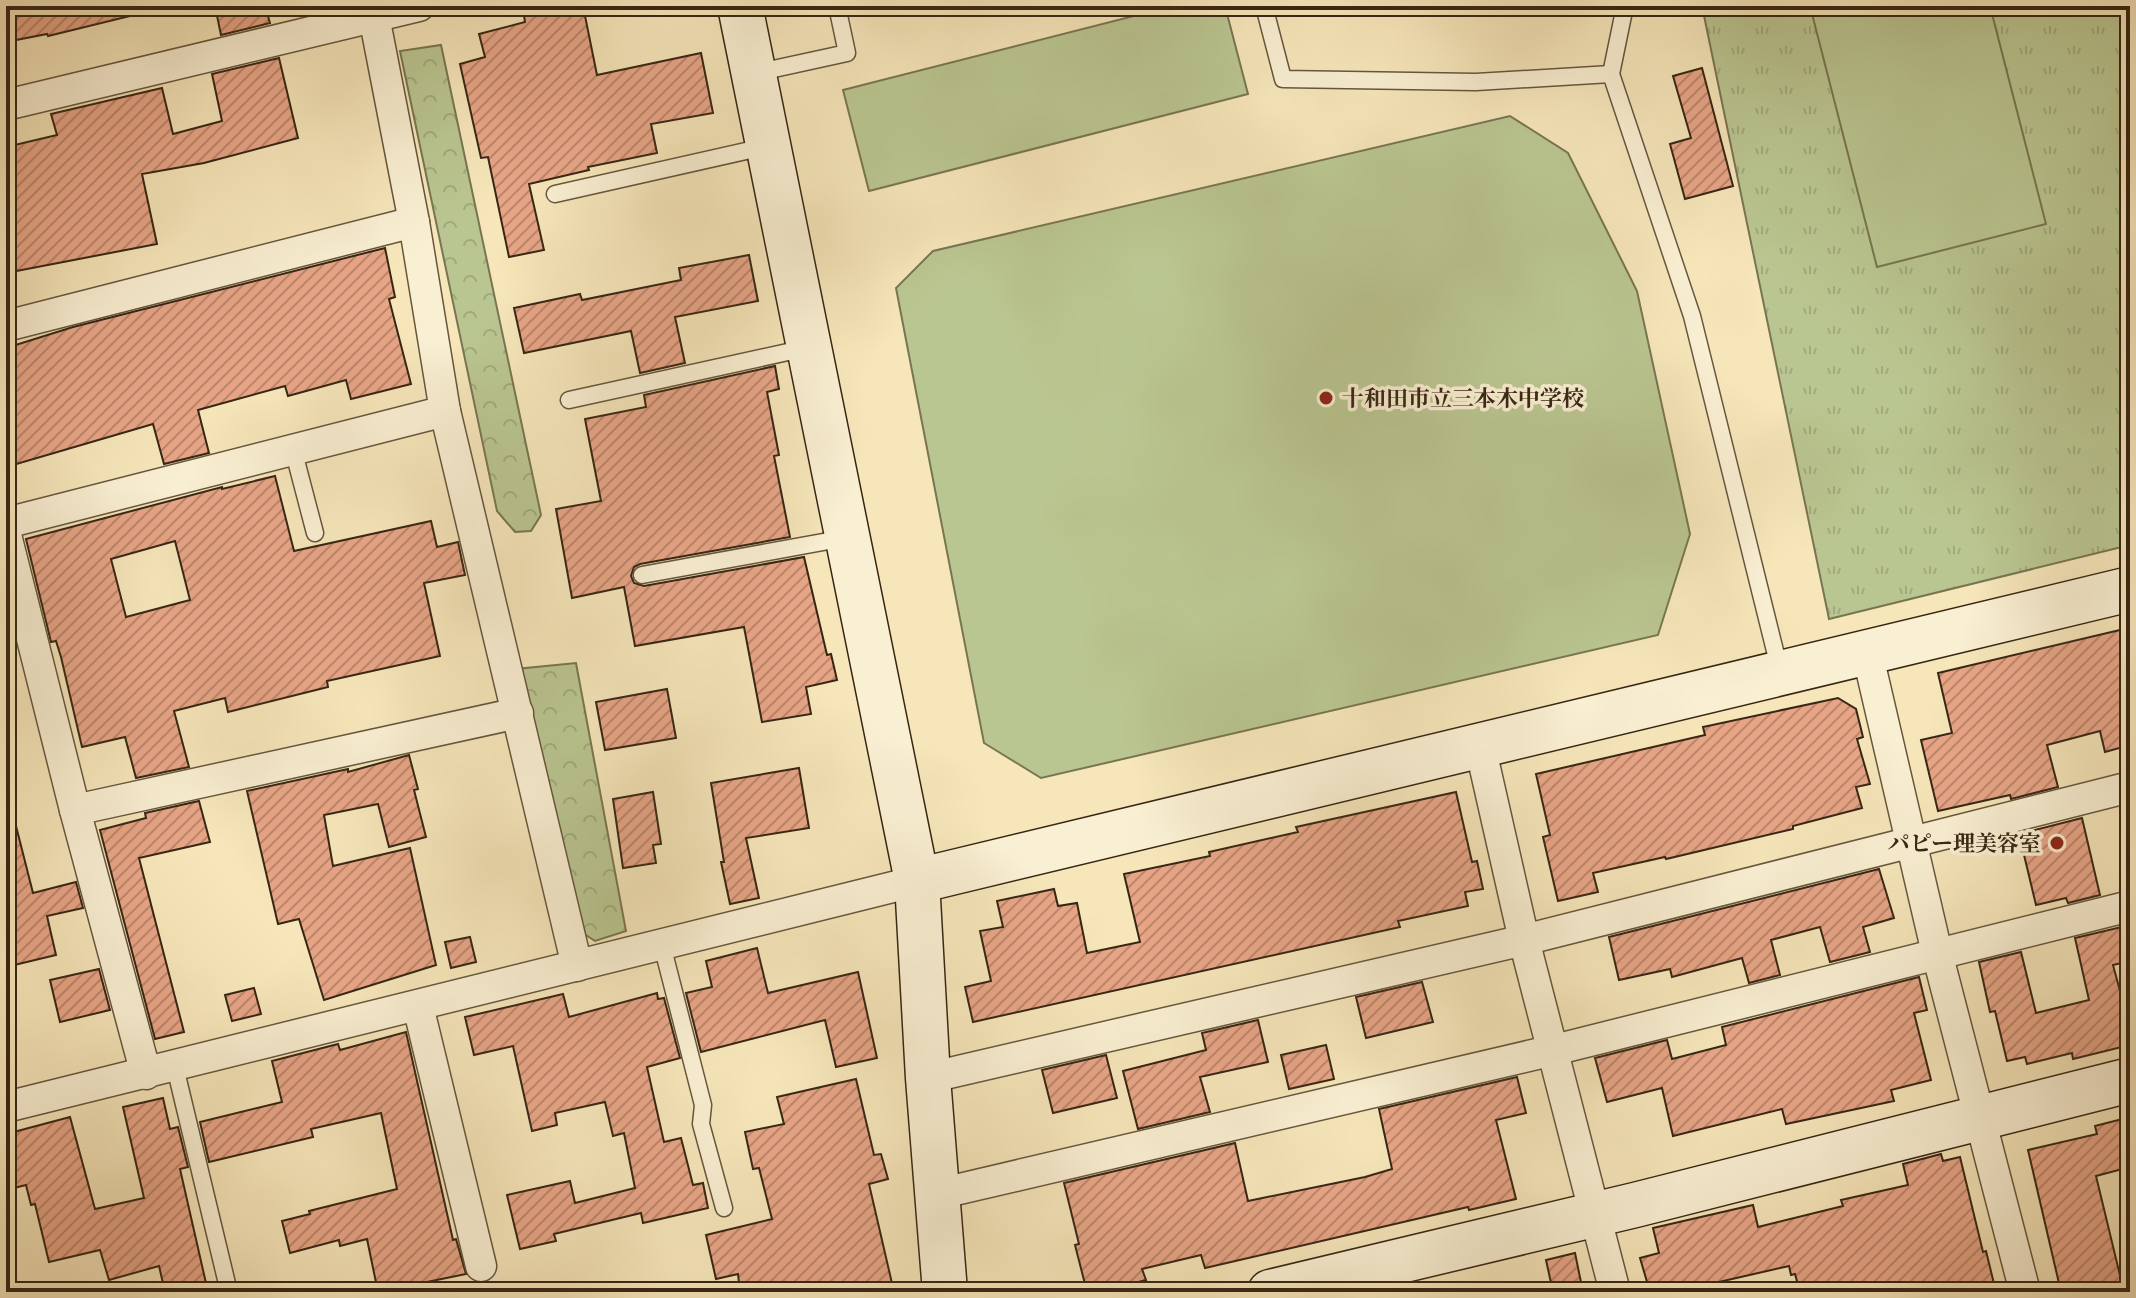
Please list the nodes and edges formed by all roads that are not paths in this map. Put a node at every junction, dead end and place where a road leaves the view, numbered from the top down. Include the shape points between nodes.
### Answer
1 (419, 6) edge
2 (740, 6) edge
3 (837, 6) edge
4 (1264, 6) edge
5 (1625, 6) edge
6 (373, 12) edge
7 (753, 73) junction
8 (1611, 74) junction
9 (6, 105) edge
10 (768, 146) junction
11 (555, 194) dead end
12 (414, 222) junction
13 (6, 326) edge
14 (809, 347) junction
15 (569, 400) dead end
16 (445, 411) junction
17 (293, 449) junction
18 (6, 523) edge
19 (315, 533) dead end
20 (6, 535) edge
21 (847, 537) junction
22 (642, 575) dead end
23 (2130, 589) edge
24 (1867, 652) junction
25 (1781, 674) junction
26 (518, 713) junction
27 (1480, 746) junction
28 (2130, 787) edge
29 (75, 810) junction
30 (1911, 842) junction
31 (917, 881) junction
32 (2130, 906) edge
33 (1524, 940) junction
34 (662, 945) junction
35 (1937, 953) junction
36 (577, 966) junction
37 (418, 1006) junction
38 (1554, 1050) junction
39 (160, 1070) junction
40 (928, 1078) junction
41 (2130, 1080) edge
42 (6, 1107) edge
43 (1981, 1117) junction
44 (938, 1194) junction
45 (724, 1208) dead end
46 (1597, 1214) junction
47 (481, 1266) dead end
48 (229, 1292) edge
49 (945, 1292) edge
50 (1270, 1292) edge
51 (1615, 1292) edge
52 (2025, 1292) edge

1 - 6 street
2 - 7 street
3 - 7 lane via 847,53
4 - 8 lane via 1283,79 1476,82
5 - 8 lane
6 - 9 street
6 - 12 street
7 - 10 street
8 - 25 lane via 1692,316
10 - 11 lane
10 - 14 street
12 - 13 street
12 - 16 street
14 - 15 lane
14 - 21 street
16 - 17 street
16 - 26 street
17 - 18 street
17 - 19 lane
20 - 29 street
21 - 22 lane
21 - 31 street
23 - 24 street
24 - 25 street
24 - 30 street
25 - 27 street
26 - 29 street
26 - 36 street
27 - 31 street
27 - 33 street
28 - 30 street
29 - 39 street
30 - 33 street
30 - 35 street
31 - 34 street
31 - 40 street
32 - 35 street
33 - 38 street
33 - 40 street
34 - 36 street
34 - 45 lane
35 - 38 street
35 - 43 street
36 - 37 street
37 - 39 street
37 - 47 street
38 - 44 street
38 - 46 street
39 - 42 street
39 - 48 lane
40 - 44 street
41 - 43 street
43 - 46 street
43 - 52 street
44 - 49 street
46 - 50 street
46 - 51 street

